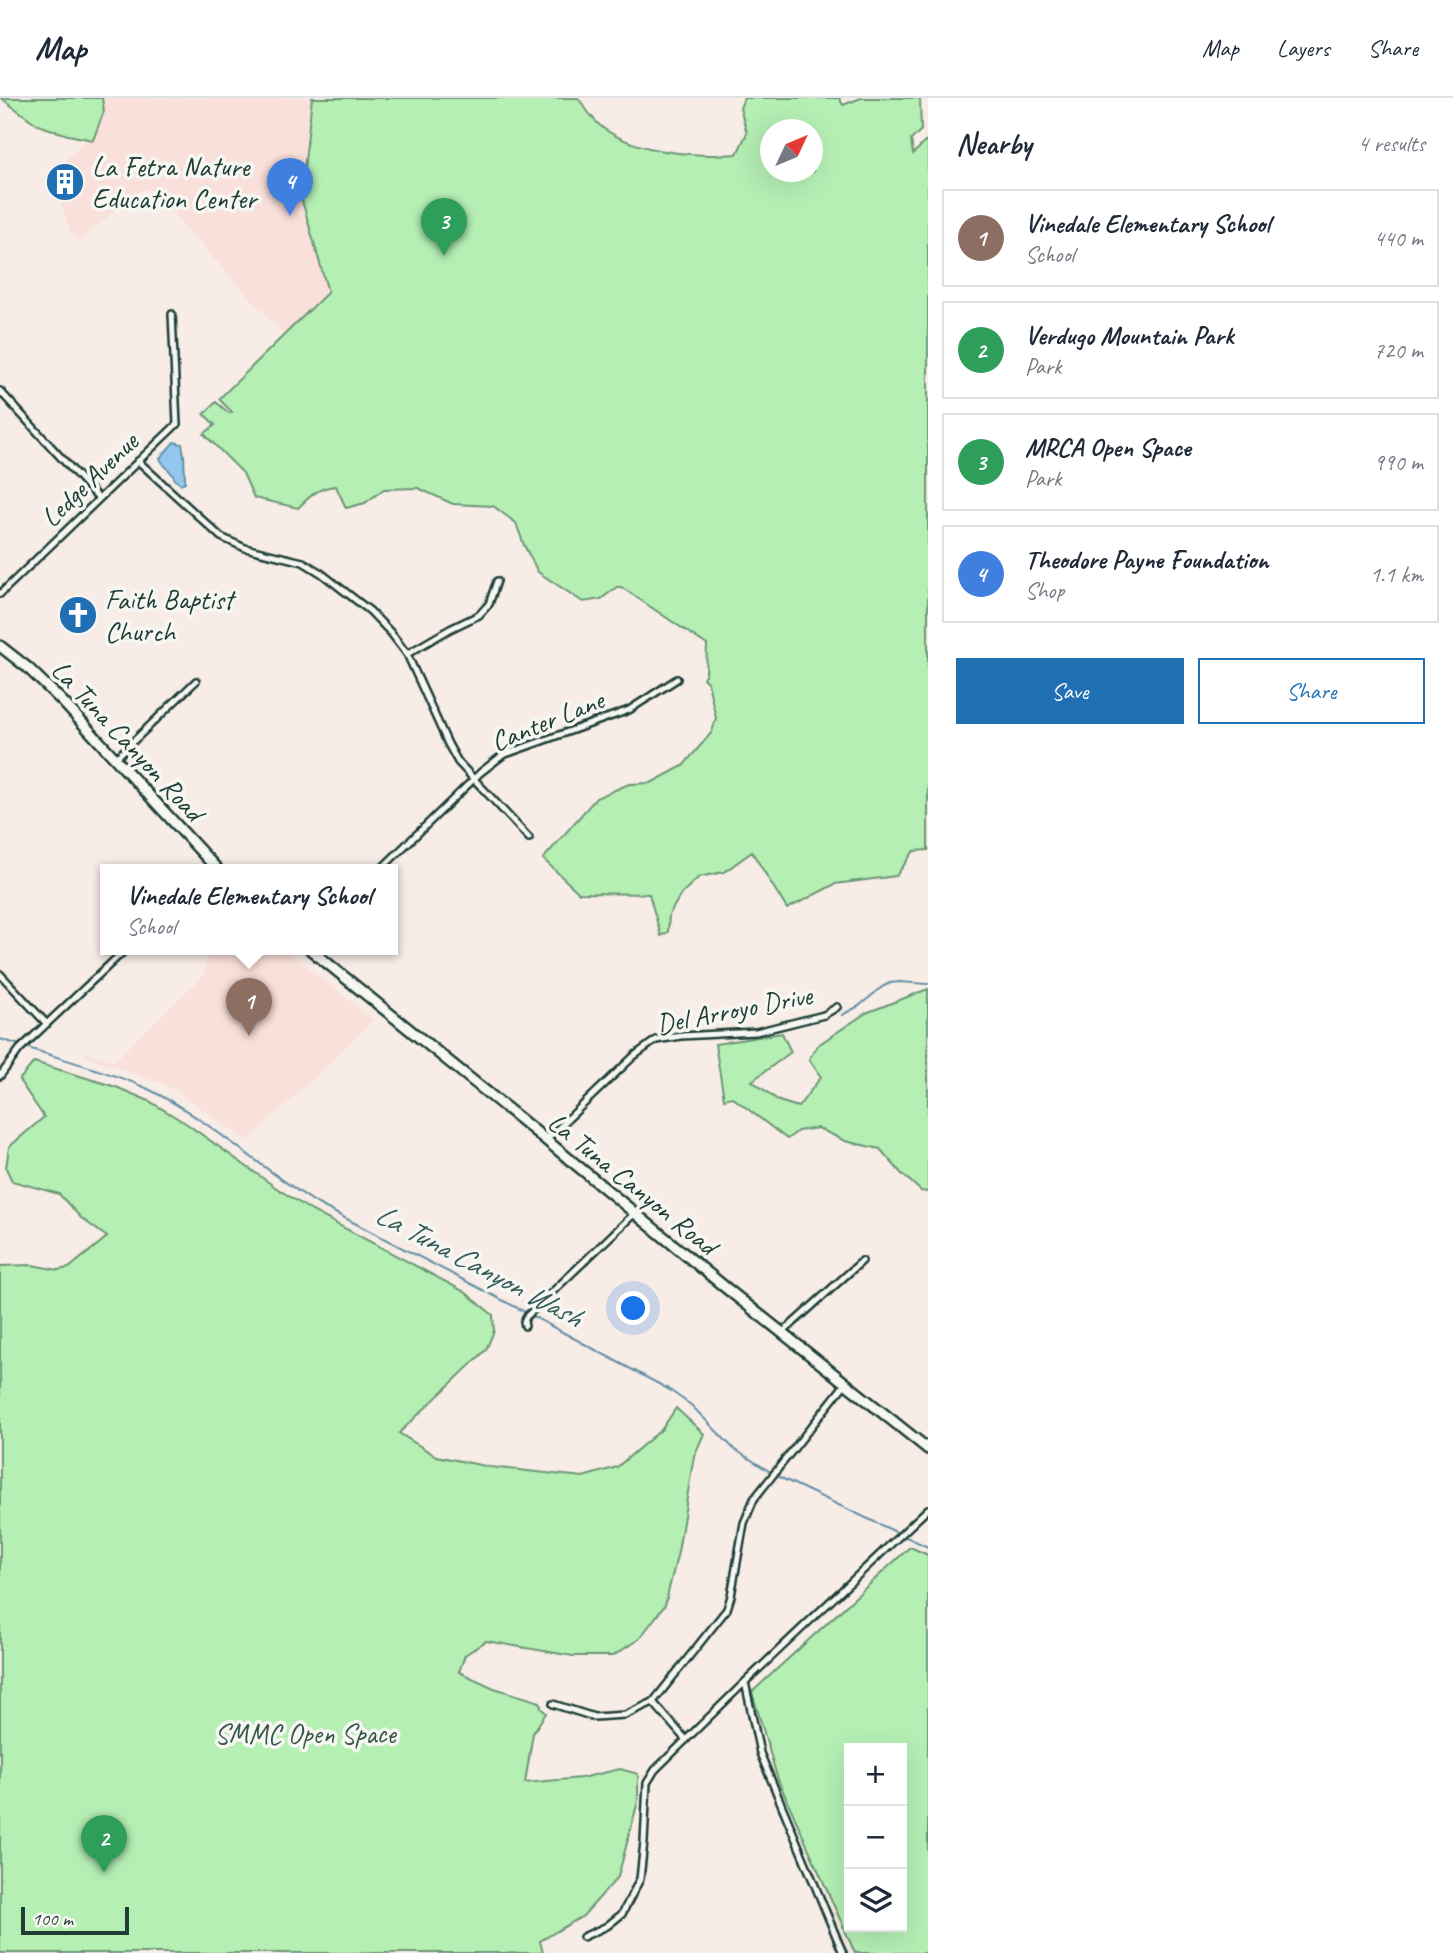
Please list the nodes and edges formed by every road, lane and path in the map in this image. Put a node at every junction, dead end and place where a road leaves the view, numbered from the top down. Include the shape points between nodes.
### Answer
1 (172, 314) dead end
2 (0, 391) edge
3 (138, 461) junction
4 (99, 499) junction
5 (496, 581) dead end
6 (0, 594) edge
7 (0, 646) edge
8 (407, 654) junction
9 (677, 679) dead end
10 (197, 681) dead end
11 (115, 759) junction
12 (474, 779) junction
13 (529, 838) dead end
14 (210, 864) edge
15 (386, 864) edge
16 (120, 955) edge
17 (317, 955) edge
18 (0, 975) edge
19 (838, 1007) dead end
20 (47, 1024) junction
21 (0, 1076) edge
22 (546, 1140) junction
23 (635, 1213) junction
24 (862, 1261) dead end
25 (525, 1326) dead end
26 (782, 1333) junction
27 (845, 1384) junction
28 (928, 1449) edge
29 (928, 1508) edge
30 (745, 1682) junction
31 (653, 1702) junction
32 (553, 1704) dead end
33 (686, 1740) junction
34 (583, 1937) dead end
35 (843, 1953) edge

1 - 3 street, Ledge Avenue via 177,424
2 - 4 street
3 - 4 street, Ledge Avenue
3 - 8 street via 221,537 245,548 299,560 321,573 370,611
4 - 6 street, Ledge Avenue
5 - 8 street via 489,604 479,615
7 - 11 main road, La Tuna Canyon Road via 36,675
8 - 12 street via 448,744
9 - 12 street, Canter Lane via 629,710 505,753
10 - 11 street
11 - 14 main road, La Tuna Canyon Road
12 - 13 street
12 - 15 street, Canter Lane
16 - 20 street
17 - 22 main road, La Tuna Canyon Road
18 - 20 street
19 - 22 street, Del Arroyo Drive via 824,1015 756,1032 656,1041 634,1056
20 - 21 street
22 - 23 main road, La Tuna Canyon Road
23 - 25 street via 526,1317
23 - 26 main road, La Tuna Canyon Road
24 - 26 street
26 - 27 main road, La Tuna Canyon Road
27 - 28 main road, La Tuna Canyon Road
27 - 31 street via 754,1499 744,1523 727,1609
29 - 30 street
30 - 33 street
30 - 35 street via 761,1754
31 - 32 street via 625,1715 594,1717
31 - 33 street
33 - 34 street via 647,1783 640,1879 622,1914

